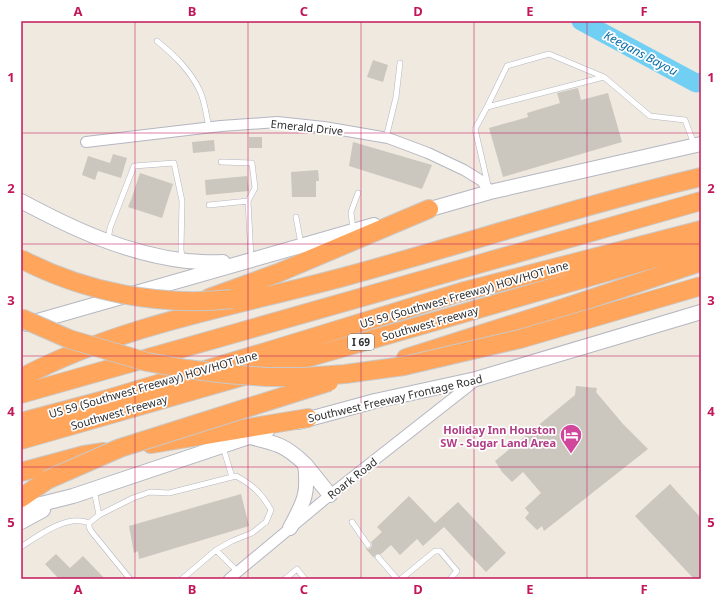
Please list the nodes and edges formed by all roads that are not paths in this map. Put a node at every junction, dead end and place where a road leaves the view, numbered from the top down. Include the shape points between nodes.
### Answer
1 (157, 41) dead end
2 (400, 63) dead end
3 (604, 77) junction
4 (487, 107) junction
5 (209, 128) junction
6 (386, 138) junction
7 (86, 142) dead end
8 (698, 145) edge
9 (222, 162) dead end
10 (701, 177) edge
11 (490, 192) junction
12 (358, 193) dead end
13 (21, 201) edge
14 (248, 201) junction
15 (701, 201) edge
16 (209, 205) dead end
17 (429, 210) junction
18 (296, 217) dead end
19 (701, 219) edge
20 (701, 230) edge
21 (353, 231) junction
22 (107, 242) junction
23 (302, 245) junction
24 (701, 245) edge
25 (256, 257) junction
26 (21, 259) edge
27 (182, 260) junction
28 (701, 262) edge
29 (540, 271) junction
30 (701, 286) edge
31 (262, 297) junction
32 (701, 312) edge
33 (21, 318) edge
34 (21, 326) edge
35 (21, 364) edge
36 (21, 378) edge
37 (476, 379) junction
38 (21, 394) edge
39 (308, 418) junction
40 (21, 422) edge
41 (250, 437) junction
42 (21, 440) edge
43 (222, 446) junction
44 (305, 464) junction
45 (21, 472) edge
46 (232, 477) junction
47 (94, 489) junction
48 (330, 494) junction
49 (73, 496) junction
50 (21, 498) edge
51 (21, 509) edge
52 (99, 515) junction
53 (21, 522) edge
54 (352, 522) dead end
55 (89, 523) junction
56 (290, 528) junction
57 (368, 545) dead end
58 (21, 547) edge
59 (216, 550) junction
60 (378, 557) dead end
61 (238, 572) junction
62 (393, 578) edge
63 (130, 579) edge
64 (182, 579) edge
65 (229, 579) edge
66 (285, 579) edge
67 (305, 579) edge
68 (401, 579) edge
69 (450, 579) edge

1 - 5 lane via 180,61 199,90
2 - 6 lane via 396,97
3 - 4 lane
3 - 4 lane via 549,54 507,66
3 - 8 lane via 650,116 685,120
4 - 11 lane via 476,129
5 - 6 street, Emerald Drive via 277,122
5 - 7 street, Emerald Drive
6 - 11 street, Emerald Drive via 428,153 464,170 482,181
8 - 11 main road
9 - 14 lane via 252,162 255,188
10 - 31 highway
11 - 17 main road
12 - 21 lane via 351,212
13 - 22 main road via 76,230
14 - 16 lane
14 - 25 lane
15 - 38 highway
17 - 21 main road
17 - 35 highway via 278,273
18 - 23 lane
19 - 29 highway via 583,254
20 - 29 highway, US 59 (Southwest Freeway) HOV/HOT lane
21 - 23 main road
22 - 27 main road via 153,256
22 - 27 lane via 134,166 174,163 182,201
23 - 25 main road
24 - 42 highway, Southwest Freeway / I 69
25 - 27 main road via 213,263
25 - 34 main road
26 - 31 highway, bridge via 86,285 146,298 182,301
28 - 50 highway, bridge via 552,312 120,448 47,480
29 - 40 highway, US 59 (Southwest Freeway) HOV/HOT lane via 461,292 104,400
30 - 33 highway, bridge via 520,339 404,366 304,377 227,374 147,362 69,339
31 - 36 highway, bridge via 122,335 68,355
32 - 37 main road, Southwest Freeway Frontage Road
37 - 39 main road, Southwest Freeway Frontage Road
37 - 48 street, Roark Road
39 - 41 main road, Southwest Freeway Frontage Road
39 - 45 highway via 84,455
41 - 43 main road, Southwest Freeway Frontage Road
41 - 44 main road via 288,448
43 - 46 lane
43 - 47 main road, Southwest Freeway Frontage Road
44 - 48 main road
44 - 56 main road via 308,482 304,502
46 - 52 lane via 169,493 150,492
46 - 59 lane via 236,476 250,483 265,499 271,510 266,522 252,533
47 - 49 main road, Southwest Freeway Frontage Road
47 - 52 lane
48 - 56 street, Roark Road
49 - 51 main road, Southwest Freeway Frontage Road
49 - 53 main road
52 - 55 lane
54 - 57 lane
55 - 58 lane via 82,520 72,521 50,529
55 - 63 lane via 91,531
56 - 61 street, Roark Road
59 - 61 lane
59 - 64 lane
60 - 62 lane
61 - 65 street, Roark Road
66 - 67 lane via 297,569
68 - 69 lane via 435,551 440,551 457,571

